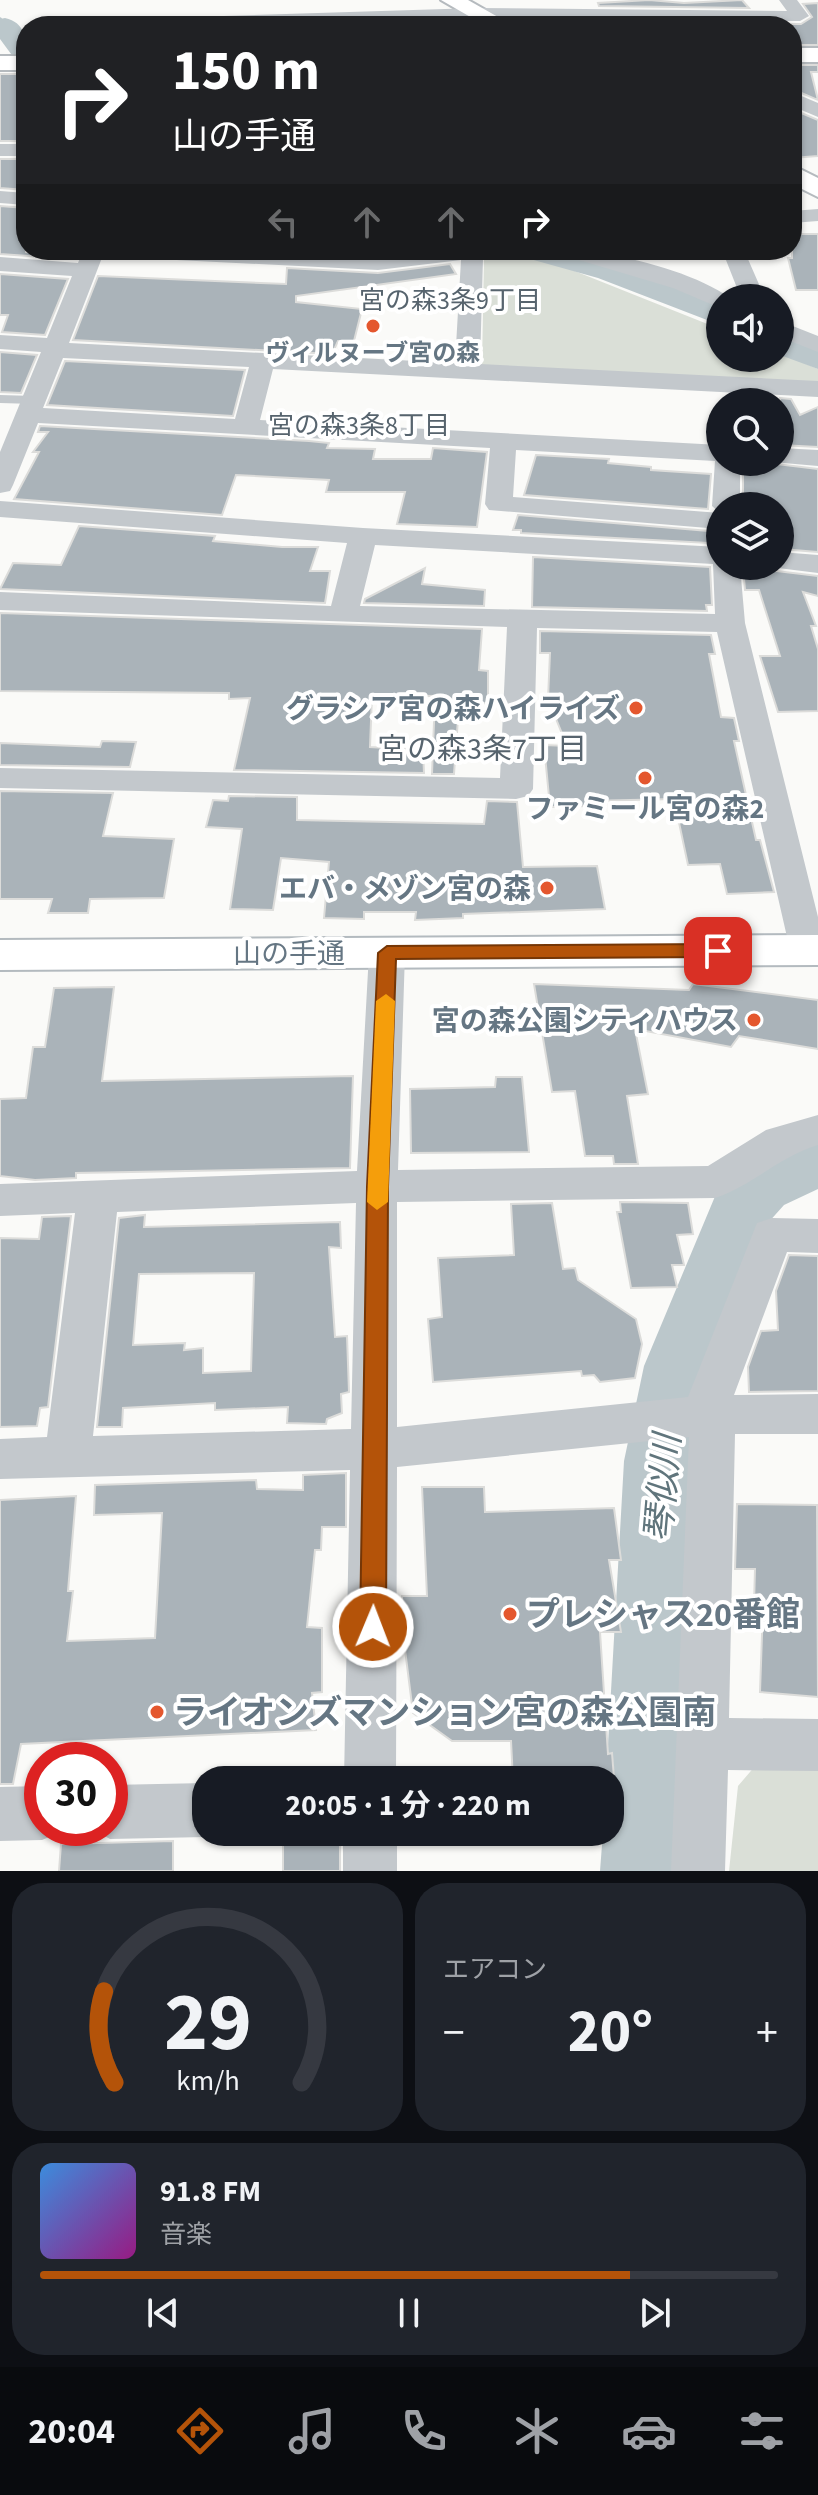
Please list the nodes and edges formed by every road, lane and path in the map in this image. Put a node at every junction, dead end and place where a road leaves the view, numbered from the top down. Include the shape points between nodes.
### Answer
1 (452, 0) edge
2 (788, 0) edge
3 (477, 13) junction
4 (390, 16) edge
5 (483, 16) edge
6 (90, 260) edge
7 (318, 260) edge
8 (404, 260) edge
9 (474, 260) edge
10 (604, 260) edge
11 (737, 260) edge
12 (0, 264) edge
13 (747, 284) edge
14 (706, 295) edge
15 (794, 334) edge
16 (0, 342) edge
17 (818, 345) edge
18 (55, 348) junction
19 (263, 360) junction
20 (467, 371) junction
21 (818, 389) edge
22 (0, 399) edge
23 (31, 407) junction
24 (246, 426) junction
25 (504, 441) junction
26 (706, 452) edge
27 (794, 457) edge
28 (818, 458) edge
29 (3, 473) edge
30 (499, 504) junction
31 (0, 509) edge
32 (706, 520) edge
33 (363, 536) junction
34 (495, 544) junction
35 (706, 555) edge
36 (794, 562) edge
37 (818, 564) edge
38 (727, 580) edge
39 (0, 601) edge
40 (343, 615) junction
41 (522, 620) junction
42 (730, 623) junction
43 (0, 778) edge
44 (813, 950) edge
45 (387, 953) junction
46 (0, 955) edge
47 (818, 1130) edge
48 (377, 1187) junction
49 (98, 1198) junction
50 (0, 1200) edge
51 (818, 1236) edge
52 (818, 1414) edge
53 (702, 1415) junction
54 (375, 1449) junction
55 (68, 1457) junction
56 (0, 1459) edge
57 (705, 1744) junction
58 (818, 1745) edge
59 (370, 1766) edge
60 (192, 1810) edge
61 (128, 1812) edge
62 (24, 1813) edge
63 (0, 1814) edge
64 (370, 1846) edge
65 (370, 1871) edge
66 (698, 1871) edge

1 - 3 main road
2 - 3 street via 800,16
3 - 4 street
3 - 5 main road
6 - 12 street
6 - 18 street
7 - 8 street
9 - 20 street
10 - 14 street
11 - 13 street
15 - 17 street
16 - 18 street
18 - 19 street
18 - 23 street
19 - 20 street
19 - 24 street
20 - 21 street
22 - 23 lane
23 - 24 street
23 - 29 street
24 - 25 street
25 - 26 street
25 - 30 street
27 - 28 street
30 - 32 street
30 - 34 street
31 - 33 street
33 - 34 street
33 - 40 street
34 - 35 street
36 - 37 street
38 - 42 street
39 - 40 street
40 - 41 street
41 - 42 street
41 - 43 street via 516,789
42 - 44 street
44 - 45 main road, 山の手通
45 - 46 main road, 山の手通
45 - 48 street
47 - 48 street via 780,1141 715,1182
48 - 49 street
48 - 54 street
49 - 50 street
49 - 55 street
51 - 53 street via 772,1235
52 - 53 street
53 - 54 street
53 - 57 street via 712,1431
54 - 55 street
54 - 59 street
55 - 56 street
57 - 58 street
57 - 66 street
60 - 61 street
62 - 63 street
64 - 65 street

